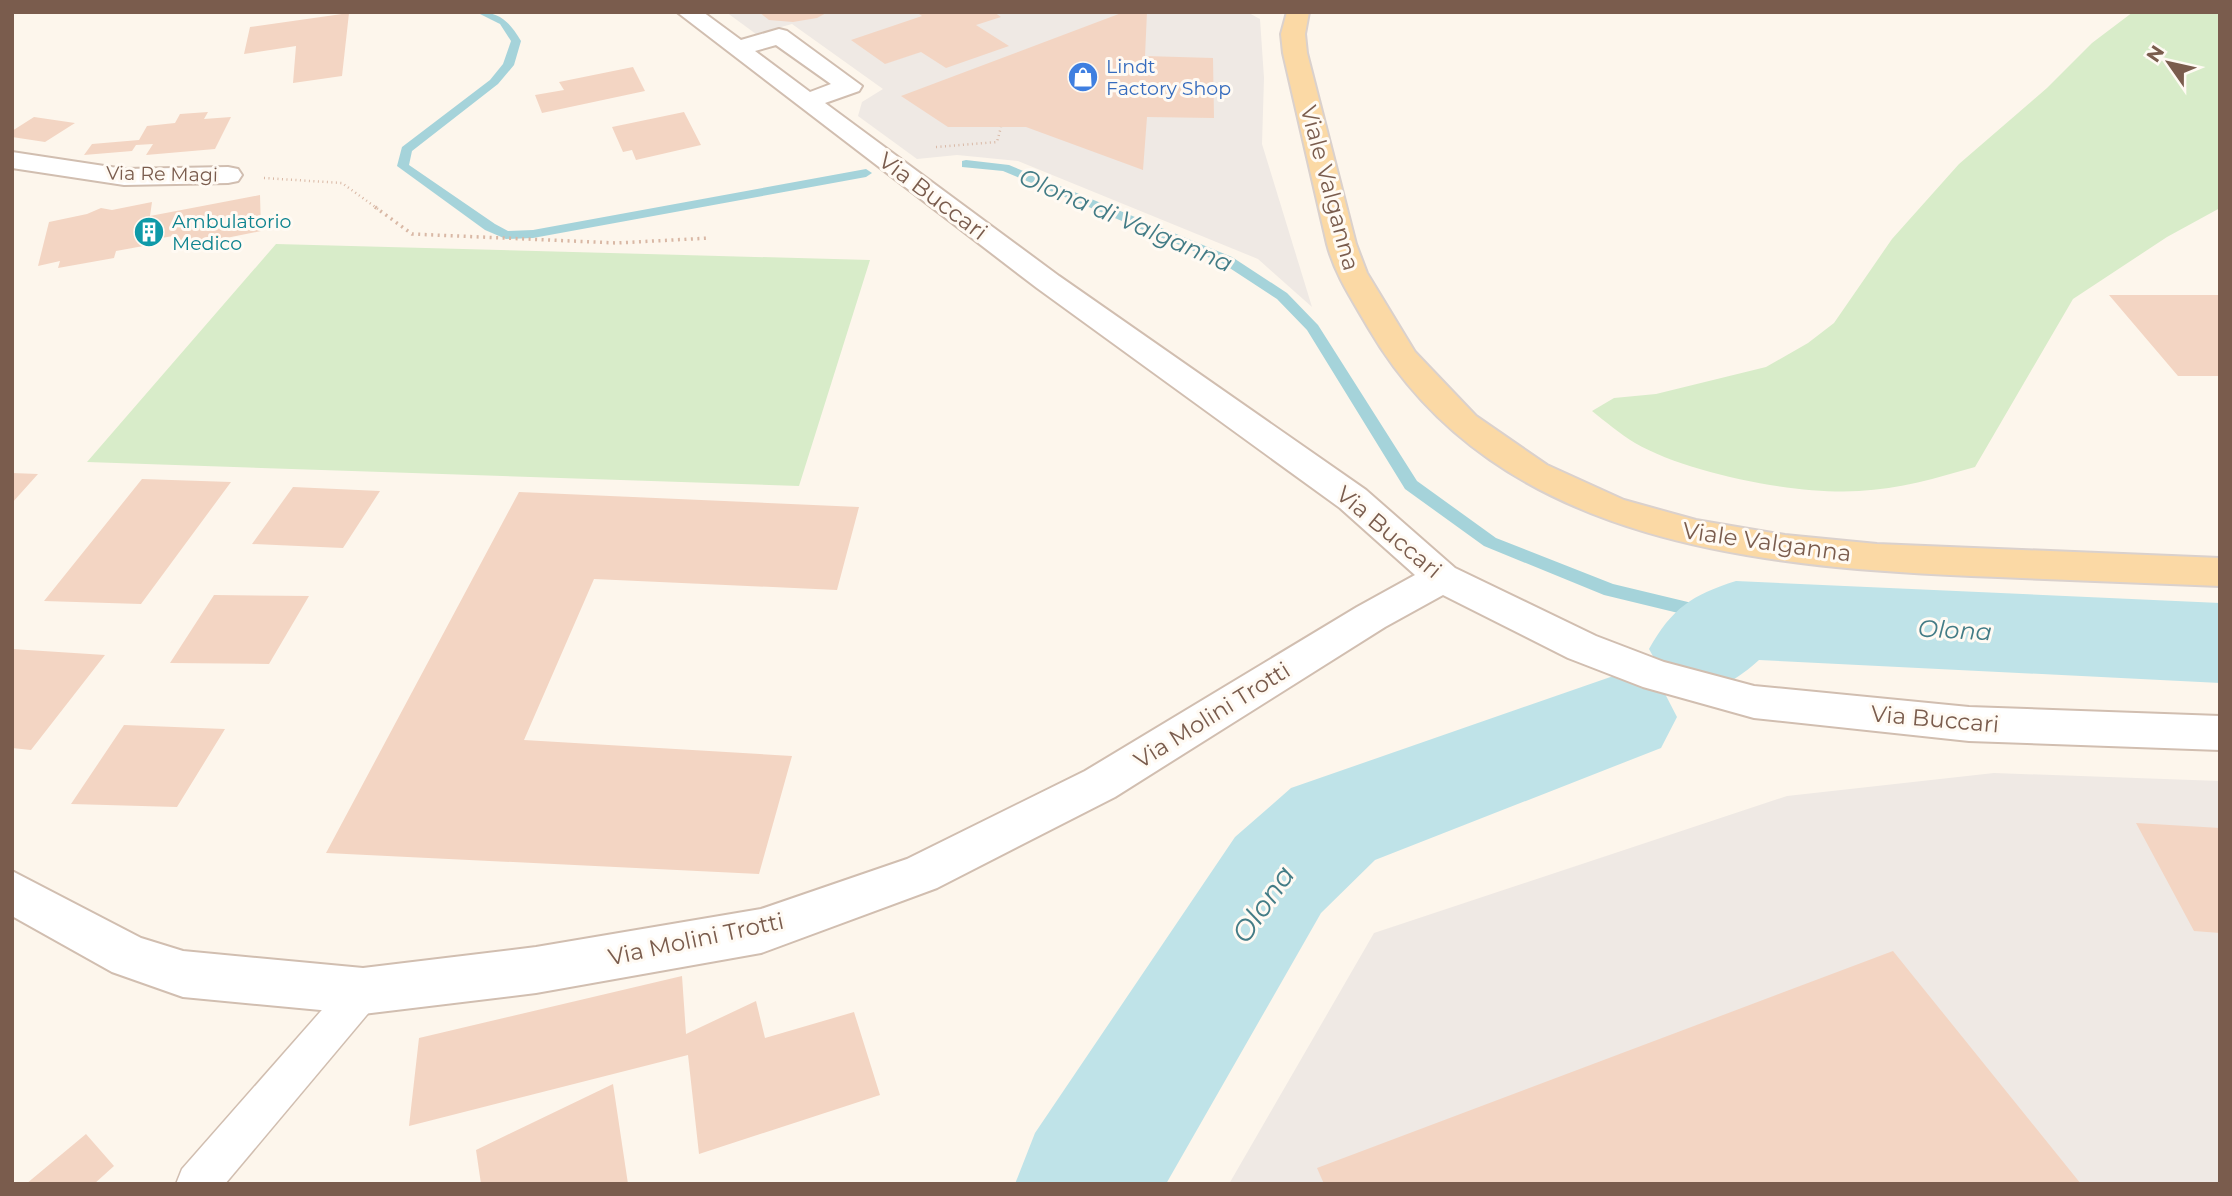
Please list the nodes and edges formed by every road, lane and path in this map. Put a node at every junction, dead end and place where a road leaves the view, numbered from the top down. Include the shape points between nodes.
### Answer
1 (688, 12) edge
2 (1298, 12) edge
3 (737, 49) junction
4 (807, 102) junction
5 (1001, 127) dead end
6 (935, 147) dead end
7 (12, 160) edge
8 (228, 175) joint
9 (710, 238) dead end
10 (2220, 572) edge
11 (1442, 578) junction
12 (2220, 733) edge
13 (12, 892) edge
14 (363, 991) junction
15 (197, 1184) edge

1 - 3 street, Via Buccari
2 - 10 main road, Viale Valganna via 1293,37 1318,155 1350,271 1420,382 1461,424 1514,461 1578,497 1650,523 1728,542 1887,558
3 - 4 street, Via Buccari
3 - 4 street via 779,36 850,86
4 - 11 street, Via Buccari via 1048,282 1353,499
5 - 6 path via 997,142
7 - 8 street, Via Re Magi via 124,177
8 - 9 path via 342,183 412,234 617,243
11 - 12 street, Via Buccari via 1581,647 1657,676 1754,702 1969,724
11 - 14 street, Via Molini Trotti via 1100,784 921,874 761,931 536,970
13 - 14 street, Via Molini Trotti via 129,956 183,974
14 - 15 lane

